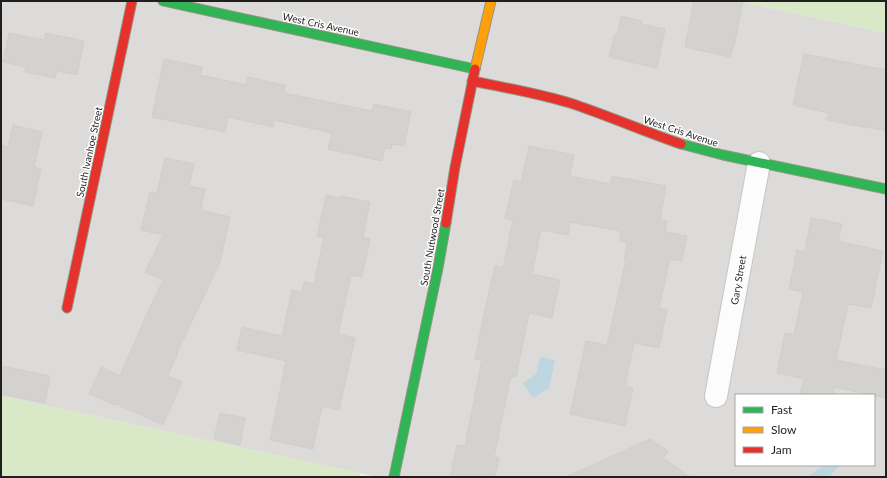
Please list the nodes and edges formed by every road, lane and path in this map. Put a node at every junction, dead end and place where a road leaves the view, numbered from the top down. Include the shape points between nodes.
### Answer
1 (132, 1) edge
2 (163, 1) edge
3 (491, 1) edge
4 (475, 69) junction
5 (472, 81) junction
6 (759, 163) junction
7 (886, 189) edge
8 (67, 308) dead end
9 (716, 396) dead end
10 (394, 477) edge

1 - 8 street, South Ivanhoe Street
2 - 4 street, West Cris Avenue
3 - 4 street, South Nutwood Street
4 - 5 street, South Nutwood Street
5 - 6 street, West Cris Avenue via 560,101 687,146
5 - 10 street, South Nutwood Street via 438,268
6 - 7 street, West Cris Avenue
6 - 9 street, Gary Street

